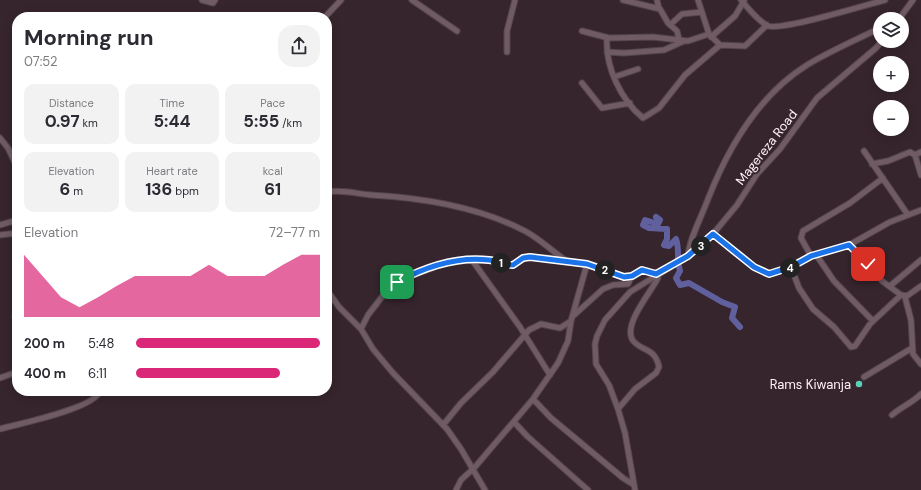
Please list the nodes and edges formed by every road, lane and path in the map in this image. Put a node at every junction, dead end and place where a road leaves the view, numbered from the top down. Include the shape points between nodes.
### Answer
1 (202, 0) edge
2 (215, 0) edge
3 (341, 0) edge
4 (412, 0) edge
5 (515, 0) edge
6 (623, 0) edge
7 (657, 0) edge
8 (698, 0) edge
9 (885, 0) edge
10 (912, 0) edge
11 (743, 1) edge
12 (660, 8) junction
13 (330, 12) edge
14 (702, 12) junction
15 (904, 12) edge
16 (670, 25) junction
17 (767, 25) junction
18 (457, 31) dead end
19 (582, 31) dead end
20 (873, 32) edge
21 (710, 35) junction
22 (607, 38) junction
23 (681, 40) junction
24 (720, 45) junction
25 (876, 48) edge
26 (507, 52) dead end
27 (607, 52) junction
28 (638, 69) dead end
29 (614, 77) junction
30 (582, 83) dead end
31 (630, 103) junction
32 (0, 138) edge
33 (864, 151) dead end
34 (921, 152) edge
35 (915, 155) junction
36 (12, 158) edge
37 (872, 164) junction
38 (921, 175) edge
39 (883, 178) junction
40 (332, 192) edge
41 (921, 210) edge
42 (908, 215) junction
43 (12, 221) edge
44 (0, 225) edge
45 (12, 234) edge
46 (713, 234) junction
47 (0, 235) edge
48 (849, 245) junction
49 (688, 256) junction
50 (811, 256) junction
51 (817, 256) junction
52 (472, 260) junction
53 (566, 260) junction
54 (921, 260) edge
55 (587, 264) junction
56 (791, 267) junction
57 (656, 274) junction
58 (632, 276) junction
59 (890, 286) junction
60 (921, 286) edge
61 (903, 296) junction
62 (332, 297) edge
63 (571, 319) junction
64 (873, 321) junction
65 (361, 329) junction
66 (525, 334) junction
67 (912, 348) junction
68 (921, 364) edge
69 (12, 374) edge
70 (550, 375) junction
71 (864, 377) dead end
72 (0, 378) edge
73 (921, 394) edge
74 (98, 396) edge
75 (533, 399) junction
76 (618, 409) junction
77 (892, 415) dead end
78 (514, 422) junction
79 (444, 425) junction
80 (0, 429) edge
81 (473, 469) junction
82 (634, 487) edge
83 (456, 490) edge
84 (485, 490) edge
85 (588, 490) edge

1 - 2 street via 213,3
3 - 13 street
4 - 18 street
5 - 26 street via 507,31
6 - 12 street
7 - 12 street
8 - 14 street
9 - 17 street via 803,22
10 - 15 street
11 - 17 street
11 - 21 street via 735,16
12 - 16 street
14 - 16 street via 682,14
14 - 21 street
16 - 23 street via 677,31
17 - 24 street via 745,46
19 - 22 street
20 - 49 street via 807,65 767,98 742,131 714,185 689,244
21 - 23 street
21 - 24 street
22 - 23 street via 653,37
22 - 27 street
23 - 27 street via 664,50
24 - 31 street via 685,75 659,108 646,118 639,115
25 - 46 street, Magereza Road via 817,98 780,149 756,174 737,205
27 - 29 street
28 - 29 street
29 - 31 street
30 - 31 street via 602,108
32 - 36 street
33 - 37 street
34 - 35 street
35 - 37 street via 910,152
35 - 38 street
37 - 39 street
39 - 42 street
39 - 50 street via 850,203 803,231 802,238
40 - 53 street via 411,197 478,212 523,230
41 - 42 street
42 - 48 street
43 - 44 street
45 - 47 street
46 - 49 street, Magereza Road
46 - 56 street via 765,273 772,274
48 - 51 street
48 - 59 street via 876,271 882,281
49 - 57 street, Magereza Road
50 - 51 street
50 - 56 street
51 - 64 street via 834,281
52 - 53 street via 489,260 513,265 527,257
52 - 65 street via 447,262 397,282 388,289 368,315
52 - 66 street
53 - 55 street
54 - 59 street
55 - 58 street via 621,277
55 - 63 street
56 - 64 street via 799,288 813,309 850,346 855,346
57 - 58 street via 642,270
57 - 76 street, Magereza Road via 620,302 608,316 597,336 596,364 609,385
57 - 76 street via 657,279 642,302 631,332 634,341 656,358 659,367 656,373 635,389
58 - 63 street via 626,285 613,285 603,289
59 - 61 street
60 - 61 street
61 - 64 street
61 - 67 street via 911,320
62 - 65 street
63 - 66 street via 560,328 538,324
63 - 70 street via 565,349
65 - 79 street via 369,344 393,373
66 - 70 street
66 - 79 street
67 - 68 street via 914,357
67 - 71 street
69 - 72 street
70 - 75 street
73 - 77 street via 912,403
74 - 80 street via 72,409
75 - 78 street
75 - 82 street via 551,418
76 - 82 street, Magereza Road
78 - 81 street
78 - 85 street
79 - 81 street
81 - 83 street via 461,480
81 - 84 street

